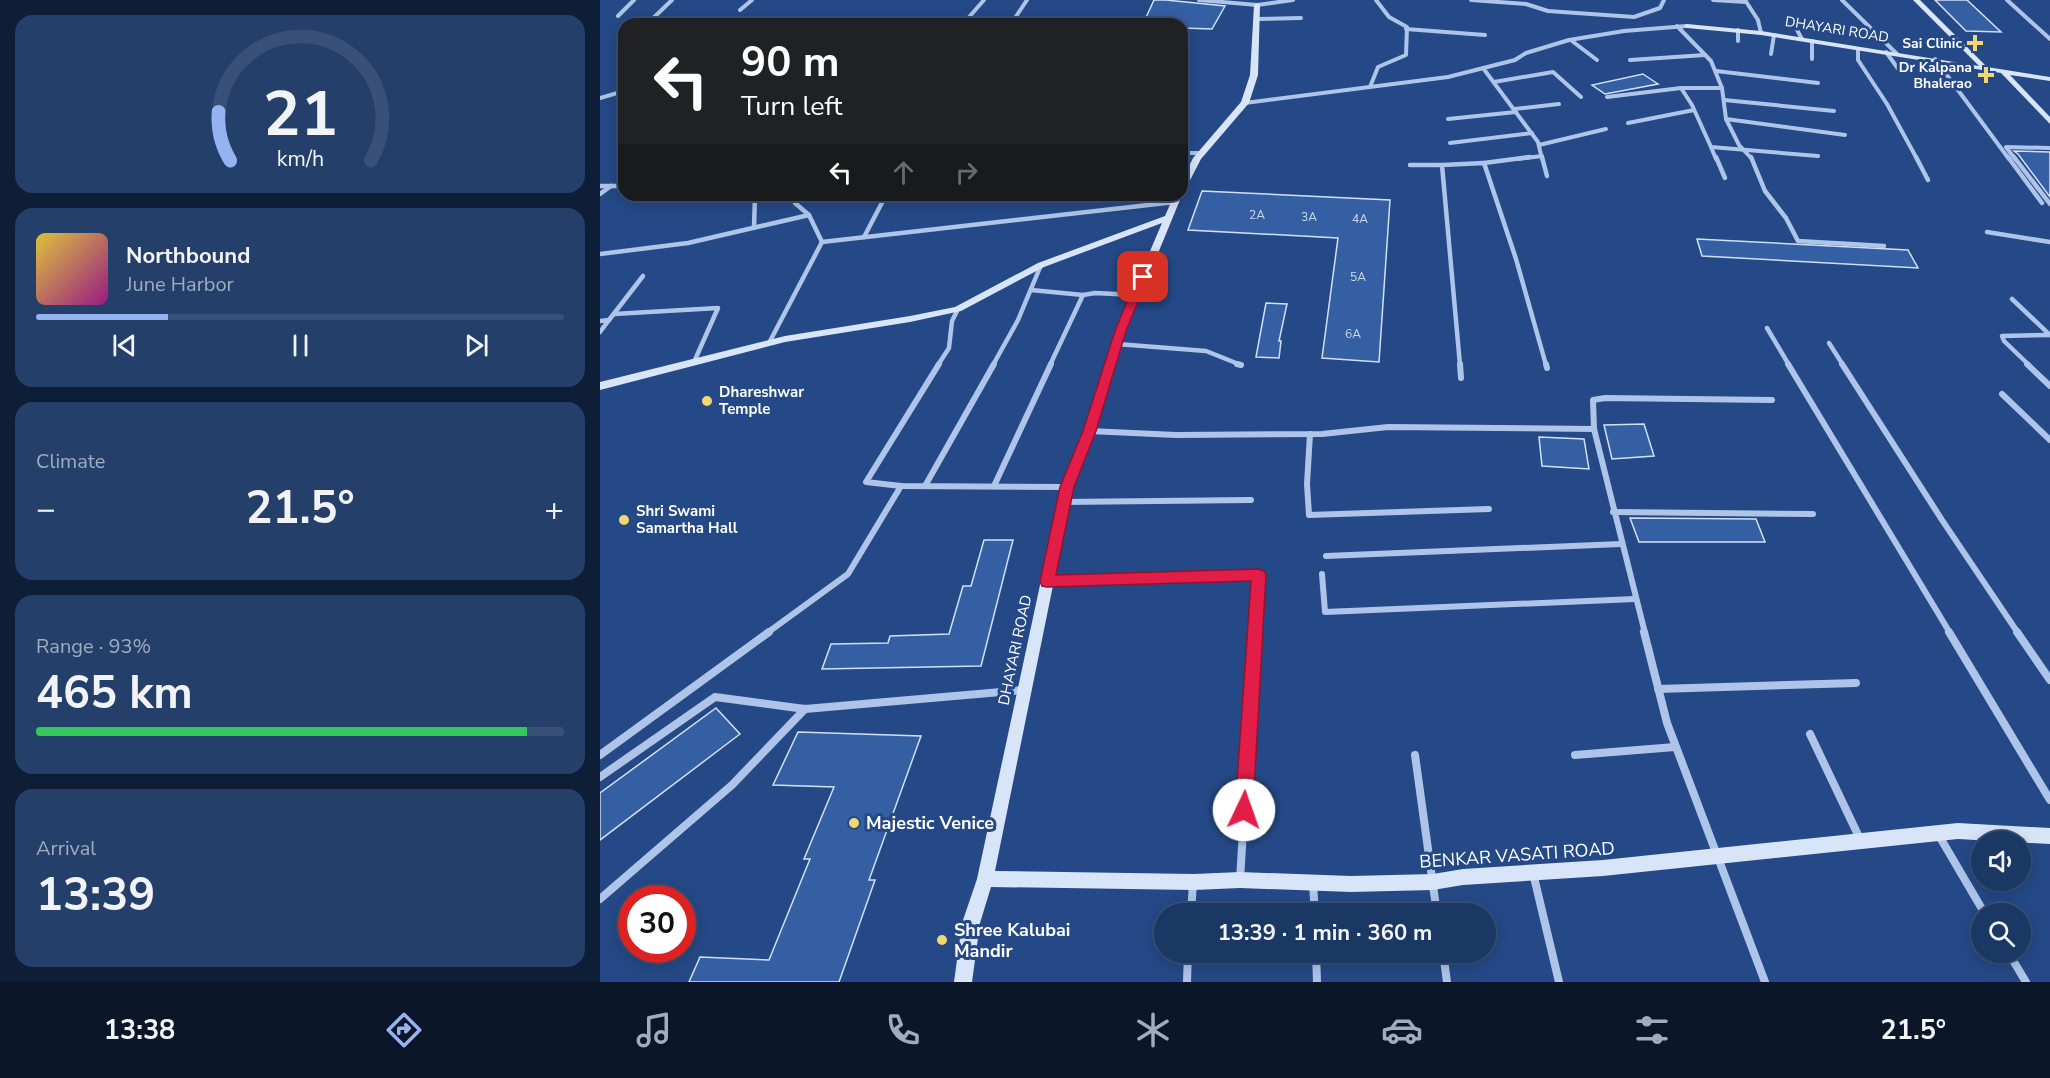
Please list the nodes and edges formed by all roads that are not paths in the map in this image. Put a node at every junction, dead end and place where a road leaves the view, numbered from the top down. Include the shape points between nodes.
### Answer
1 (634, 0) edge
2 (672, 0) edge
3 (752, 0) edge
4 (984, 0) edge
5 (1027, 0) edge
6 (1199, 0) edge
7 (1293, 0) edge
8 (1376, 0) edge
9 (1471, 0) edge
10 (1664, 0) edge
11 (1713, 0) edge
12 (1842, 0) edge
13 (1916, 0) edge
14 (2007, 0) edge
15 (1498, 1) edge
16 (1746, 1) edge
17 (1257, 2) edge
18 (740, 10) dead end
19 (618, 16) dead end
20 (1634, 17) junction
21 (653, 18) edge
22 (968, 18) edge
23 (1015, 18) edge
24 (1301, 18) dead end
25 (1256, 19) junction
26 (1791, 19) dead end
27 (1676, 26) junction
28 (1687, 26) joint
29 (1406, 29) junction
30 (1738, 30) junction
31 (1628, 31) junction
32 (1761, 33) junction
33 (1485, 35) dead end
34 (1774, 35) junction
35 (1802, 39) junction
36 (2050, 39) edge
37 (1572, 41) junction
38 (1738, 41) dead end
39 (1812, 41) junction
40 (1858, 49) junction
41 (1886, 52) junction
42 (1772, 54) dead end
43 (1897, 54) junction
44 (1705, 55) junction
45 (1812, 59) dead end
46 (1935, 59) junction
47 (1597, 60) dead end
48 (1630, 60) dead end
49 (1984, 67) junction
50 (1483, 68) junction
51 (1899, 70) dead end
52 (2001, 70) junction
53 (1716, 71) junction
54 (2050, 77) edge
55 (1494, 82) junction
56 (1818, 83) dead end
57 (1370, 87) junction
58 (1681, 88) junction
59 (1722, 88) junction
60 (618, 93) edge
61 (1581, 97) dead end
62 (1607, 97) dead end
63 (600, 98) edge
64 (1724, 100) junction
65 (1245, 103) junction
66 (1560, 104) dead end
67 (1694, 110) junction
68 (1515, 111) junction
69 (1834, 111) dead end
70 (1448, 119) dead end
71 (1726, 119) junction
72 (2050, 122) edge
73 (1628, 123) dead end
74 (1606, 129) dead end
75 (1532, 134) junction
76 (1845, 135) dead end
77 (1450, 143) dead end
78 (1539, 145) junction
79 (1711, 147) junction
80 (2050, 148) edge
81 (1747, 151) junction
82 (1188, 153) edge
83 (1201, 153) junction
84 (1542, 156) junction
85 (1818, 156) dead end
86 (1484, 163) junction
87 (1410, 165) dead end
88 (1442, 165) junction
89 (1547, 176) dead end
90 (1188, 177) edge
91 (1725, 178) dead end
92 (1928, 180) dead end
93 (600, 186) edge
94 (611, 186) junction
95 (618, 186) edge
96 (600, 194) edge
97 (755, 201) edge
98 (796, 201) edge
99 (883, 201) edge
100 (1153, 201) edge
101 (1176, 201) edge
102 (2042, 204) dead end
103 (2050, 204) edge
104 (809, 215) junction
105 (1167, 218) junction
106 (754, 228) junction
107 (1987, 232) dead end
108 (864, 237) junction
109 (822, 242) junction
110 (2050, 242) edge
111 (1884, 246) dead end
112 (600, 254) edge
113 (1041, 265) junction
114 (643, 276) dead end
115 (1031, 290) junction
116 (1083, 295) junction
117 (1135, 295) junction
118 (2012, 299) dead end
119 (958, 309) junction
120 (614, 314) junction
121 (609, 320) junction
122 (600, 321) edge
123 (1767, 328) dead end
124 (600, 332) edge
125 (2050, 335) edge
126 (770, 343) junction
127 (1829, 343) dead end
128 (1117, 344) junction
129 (694, 362) junction
130 (1240, 365) dead end
131 (1547, 368) dead end
132 (1461, 378) dead end
133 (600, 386) edge
134 (2050, 386) edge
135 (2002, 394) dead end
136 (1772, 399) dead end
137 (1594, 429) junction
138 (1089, 431) junction
139 (1310, 434) junction
140 (2050, 440) edge
141 (901, 486) junction
142 (925, 486) junction
143 (994, 486) junction
144 (1067, 487) junction
145 (1251, 500) dead end
146 (1063, 502) junction
147 (1489, 509) dead end
148 (1614, 512) junction
149 (1813, 514) dead end
150 (1621, 544) junction
151 (1326, 556) dead end
152 (1322, 574) dead end
153 (1047, 581) junction
154 (1635, 599) junction
155 (2050, 680) edge
156 (1856, 683) dead end
157 (1658, 689) junction
158 (1023, 690) junction
159 (805, 709) junction
160 (1810, 734) dead end
161 (1676, 747) junction
162 (600, 755) edge
163 (1415, 755) dead end
164 (1575, 755) dead end
165 (600, 777) edge
166 (2050, 800) edge
167 (1938, 833) junction
168 (2050, 836) edge
169 (1861, 841) junction
170 (1716, 856) junction
171 (1533, 873) junction
172 (985, 879) junction
173 (1240, 880) junction
174 (1194, 882) junction
175 (1432, 882) junction
176 (1313, 884) junction
177 (600, 899) edge
178 (1192, 903) edge
179 (1314, 903) edge
180 (1435, 903) edge
181 (1979, 903) edge
182 (1187, 963) edge
183 (1316, 963) edge
184 (1444, 963) edge
185 (2015, 963) edge
186 (963, 982) edge
187 (1186, 982) edge
188 (1317, 982) edge
189 (1447, 982) edge
190 (1559, 982) edge
191 (1766, 982) edge
192 (2026, 982) edge

1 - 19 street
2 - 21 street
3 - 18 street
4 - 22 street
5 - 23 street
6 - 17 street
7 - 17 street
8 - 29 street via 1389,17
9 - 15 street
10 - 20 street via 1660,8
11 - 16 street
12 - 43 street
13 - 49 street
14 - 36 street
15 - 20 street via 1548,11
16 - 32 street
17 - 25 street
20 - 31 street
24 - 25 street
25 - 65 street via 1254,75
26 - 35 street
27 - 28 street
27 - 31 street
27 - 44 street
28 - 30 street, DHAYARI ROAD
29 - 33 street
29 - 57 street via 1406,55 1378,67
30 - 32 street, DHAYARI ROAD
30 - 38 street
31 - 37 street
32 - 34 street, DHAYARI ROAD
34 - 35 street, DHAYARI ROAD
34 - 42 street
35 - 39 street, DHAYARI ROAD
37 - 47 street
37 - 50 street via 1541,46 1515,60
39 - 40 street, DHAYARI ROAD
39 - 45 street
40 - 41 street, DHAYARI ROAD
40 - 92 street via 1858,60
41 - 43 street, DHAYARI ROAD
41 - 51 street
43 - 46 street, DHAYARI ROAD
44 - 48 street
44 - 53 street
46 - 49 street, DHAYARI ROAD
46 - 102 street
49 - 52 street, DHAYARI ROAD
50 - 55 street
50 - 57 street via 1448,77
52 - 54 street, DHAYARI ROAD
52 - 72 street
53 - 56 street
53 - 59 street
55 - 61 street via 1552,72
55 - 68 street
57 - 65 street
58 - 59 street
58 - 62 street
58 - 67 street
59 - 64 street
60 - 63 street
64 - 69 street
64 - 71 street
65 - 83 street
66 - 68 street
67 - 73 street
67 - 79 street
68 - 70 street
68 - 75 street
71 - 76 street
71 - 81 street via 1738,145
74 - 78 street
75 - 77 street
75 - 78 street
78 - 84 street
79 - 81 street
79 - 91 street
80 - 103 street via 2006,147
81 - 85 street
81 - 111 street via 1765,191 1798,241
82 - 83 street
83 - 90 street
84 - 86 street
84 - 89 street
86 - 88 street
86 - 131 street
87 - 88 street
88 - 132 street
93 - 94 street
94 - 95 street
94 - 96 street
97 - 106 street
98 - 104 street
99 - 108 street
100 - 108 street
101 - 105 street, DHAYARI ROAD
104 - 106 street
104 - 109 street
105 - 113 street
105 - 117 street, DHAYARI ROAD
106 - 112 street via 688,243
107 - 110 street
108 - 109 street
109 - 126 street
113 - 115 street
113 - 119 street
114 - 120 street
115 - 116 street
115 - 142 street
116 - 117 street
116 - 143 street
117 - 128 street, DHAYARI ROAD
118 - 125 street
119 - 126 street
119 - 141 street via 952,321 949,348 866,482
120 - 121 street
120 - 129 street via 718,308
121 - 122 street
121 - 124 street
123 - 166 street
125 - 134 street via 2002,336
126 - 129 street
127 - 155 street
128 - 130 street via 1206,351
128 - 138 street, DHAYARI ROAD
129 - 133 street
135 - 140 street
136 - 137 street via 1593,400
137 - 139 street via 1388,427
137 - 148 street
138 - 139 street
138 - 144 street, DHAYARI ROAD
139 - 147 street via 1309,515
141 - 142 street
141 - 162 street via 848,574
142 - 143 street
143 - 144 street
144 - 146 street, DHAYARI ROAD
145 - 146 street
146 - 153 street, DHAYARI ROAD
148 - 149 street
148 - 150 street
150 - 151 street
150 - 154 street
152 - 154 street via 1326,612
153 - 158 street, DHAYARI ROAD
153 - 173 street via 1258,575
154 - 157 street
156 - 157 street
157 - 161 street
158 - 159 street
158 - 172 street, DHAYARI ROAD
159 - 165 street via 715,697
159 - 177 street via 768,752 682,833
160 - 169 street
161 - 164 street
161 - 170 street
163 - 175 street
167 - 168 street, BENKAR VASATI ROAD
167 - 169 street, BENKAR VASATI ROAD
167 - 181 street
169 - 170 street, BENKAR VASATI ROAD
170 - 171 street, BENKAR VASATI ROAD
170 - 191 street
171 - 175 street, BENKAR VASATI ROAD
171 - 190 street
172 - 174 street, BENKAR VASATI ROAD
172 - 186 street, DHAYARI ROAD via 971,923
173 - 174 street, BENKAR VASATI ROAD
173 - 176 street, BENKAR VASATI ROAD
174 - 178 street
175 - 176 street, BENKAR VASATI ROAD
175 - 180 street
176 - 179 street
182 - 187 street
183 - 188 street
184 - 189 street
185 - 192 street

